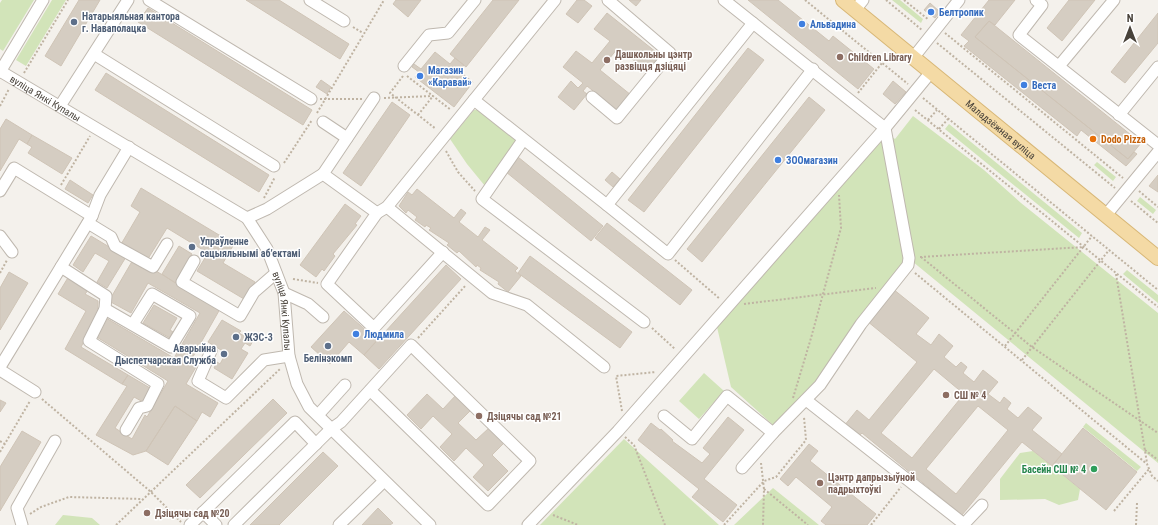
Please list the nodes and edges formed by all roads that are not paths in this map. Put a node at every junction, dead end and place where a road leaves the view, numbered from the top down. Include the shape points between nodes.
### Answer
1 (43, 0) edge
2 (128, 0) edge
3 (150, 0) edge
4 (310, 0) edge
5 (475, 0) edge
6 (555, 0) edge
7 (608, 0) edge
8 (724, 0) edge
9 (843, 0) edge
10 (959, 0) edge
11 (1036, 0) edge
12 (1114, 0) edge
13 (859, 5) edge
14 (344, 21) dead end
15 (754, 23) junction
16 (94, 54) junction
17 (912, 58) junction
18 (1059, 66) junction
19 (1158, 67) edge
20 (813, 69) junction
21 (404, 70) road end
22 (0, 71) edge
23 (930, 72) junction
24 (592, 97) dead end
25 (374, 98) dead end
26 (311, 99) dead end
27 (474, 100) junction
28 (60, 106) junction
29 (1120, 115) junction
30 (323, 122) dead end
31 (885, 128) junction
32 (347, 138) junction
33 (523, 140) junction
34 (1158, 146) edge
35 (129, 147) junction
36 (1158, 152) edge
37 (274, 166) dead end
38 (323, 174) junction
39 (0, 191) edge
40 (606, 205) junction
41 (387, 207) junction
42 (377, 213) junction
43 (1106, 215) junction
44 (247, 218) junction
45 (90, 219) junction
46 (0, 236) edge
47 (167, 244) dead end
48 (12, 252) road end
49 (443, 252) junction
50 (1158, 258) edge
51 (194, 261) dead end
52 (61, 267) junction
53 (276, 273) junction
54 (284, 293) junction
55 (105, 309) junction
56 (323, 317) dead end
57 (644, 322) road end
58 (133, 324) junction
59 (211, 351) dead end
60 (290, 359) junction
61 (604, 367) dead end
62 (0, 368) edge
63 (346, 385) dead end
64 (370, 390) junction
65 (35, 392) road end
66 (806, 400) junction
67 (318, 415) junction
68 (664, 416) dead end
69 (331, 429) junction
70 (126, 430) dead end
71 (773, 433) junction
72 (55, 441) dead end
73 (316, 444) junction
74 (742, 468) dead end
75 (384, 481) junction
76 (982, 505) dead end
77 (203, 512) junction
78 (21, 522) edge
79 (190, 525) edge
80 (216, 525) edge
81 (234, 525) edge
82 (339, 525) edge
83 (430, 525) edge
84 (528, 525) edge

1 - 22 street
2 - 16 street
3 - 26 street
4 - 14 street
5 - 21 street via 448,33 429,36
6 - 27 street
7 - 24 street via 670,53 617,118
8 - 15 street
9 - 13 main road, Маладзёжная вуліца
10 - 17 street
11 - 18 street via 1042,5 1019,35
12 - 18 street
13 - 17 main road, Маладзёжная вуліца
15 - 20 street
15 - 40 street
16 - 28 street
16 - 37 street
17 - 23 main road, Маладзёжная вуліца
18 - 29 street
19 - 29 street
20 - 31 street
20 - 40 street via 668,254
22 - 28 street, вуліца Янкі Купалы
23 - 31 street
23 - 43 main road, Маладзёжная вуліца
25 - 32 street
27 - 33 street
27 - 41 street
28 - 35 street, вуліца Янкі Купалы
29 - 34 street
30 - 32 street
31 - 66 street via 913,260 861,324 820,385
31 - 84 street via 621,427
32 - 38 street
33 - 40 street
33 - 57 street via 482,199
35 - 44 street, вуліца Янкі Купалы
35 - 45 street via 100,195
36 - 43 street
38 - 42 street
38 - 44 street via 267,209
39 - 45 street via 14,168
41 - 42 street
41 - 49 street
42 - 49 street via 327,284 374,328
43 - 50 main road, Маладзёжная вуліца
44 - 53 street, вуліца Янкі Купалы via 267,249
45 - 47 street via 111,237 115,246 153,267
45 - 52 street
46 - 48 street
49 - 61 street via 492,293 527,305
51 - 53 street via 182,282 240,316 254,292
52 - 55 street via 106,296
52 - 62 street
53 - 54 street, вуліца Янкі Купалы
54 - 56 street via 308,304
54 - 60 street, вуліца Янкі Купалы
55 - 58 street
55 - 70 street via 89,341 158,384 147,406 139,408
58 - 58 street via 171,347 190,316 152,294
59 - 60 street via 198,381 226,398 264,360
60 - 67 street, вуліца Янкі Купалы via 296,384
62 - 65 street
63 - 67 street
64 - 64 street via 411,345 530,461 488,505
64 - 69 street via 341,422
66 - 71 street
66 - 76 street via 964,524
67 - 69 street, вуліца Янкі Купалы
68 - 71 street via 692,439 727,396
69 - 73 street
69 - 75 street, вуліца Янкі Купалы
71 - 74 street
72 - 78 street via 17,508
73 - 77 street via 295,422
73 - 81 street
75 - 82 street
75 - 83 street, вуліца Янкі Купалы
77 - 79 street
77 - 80 street

